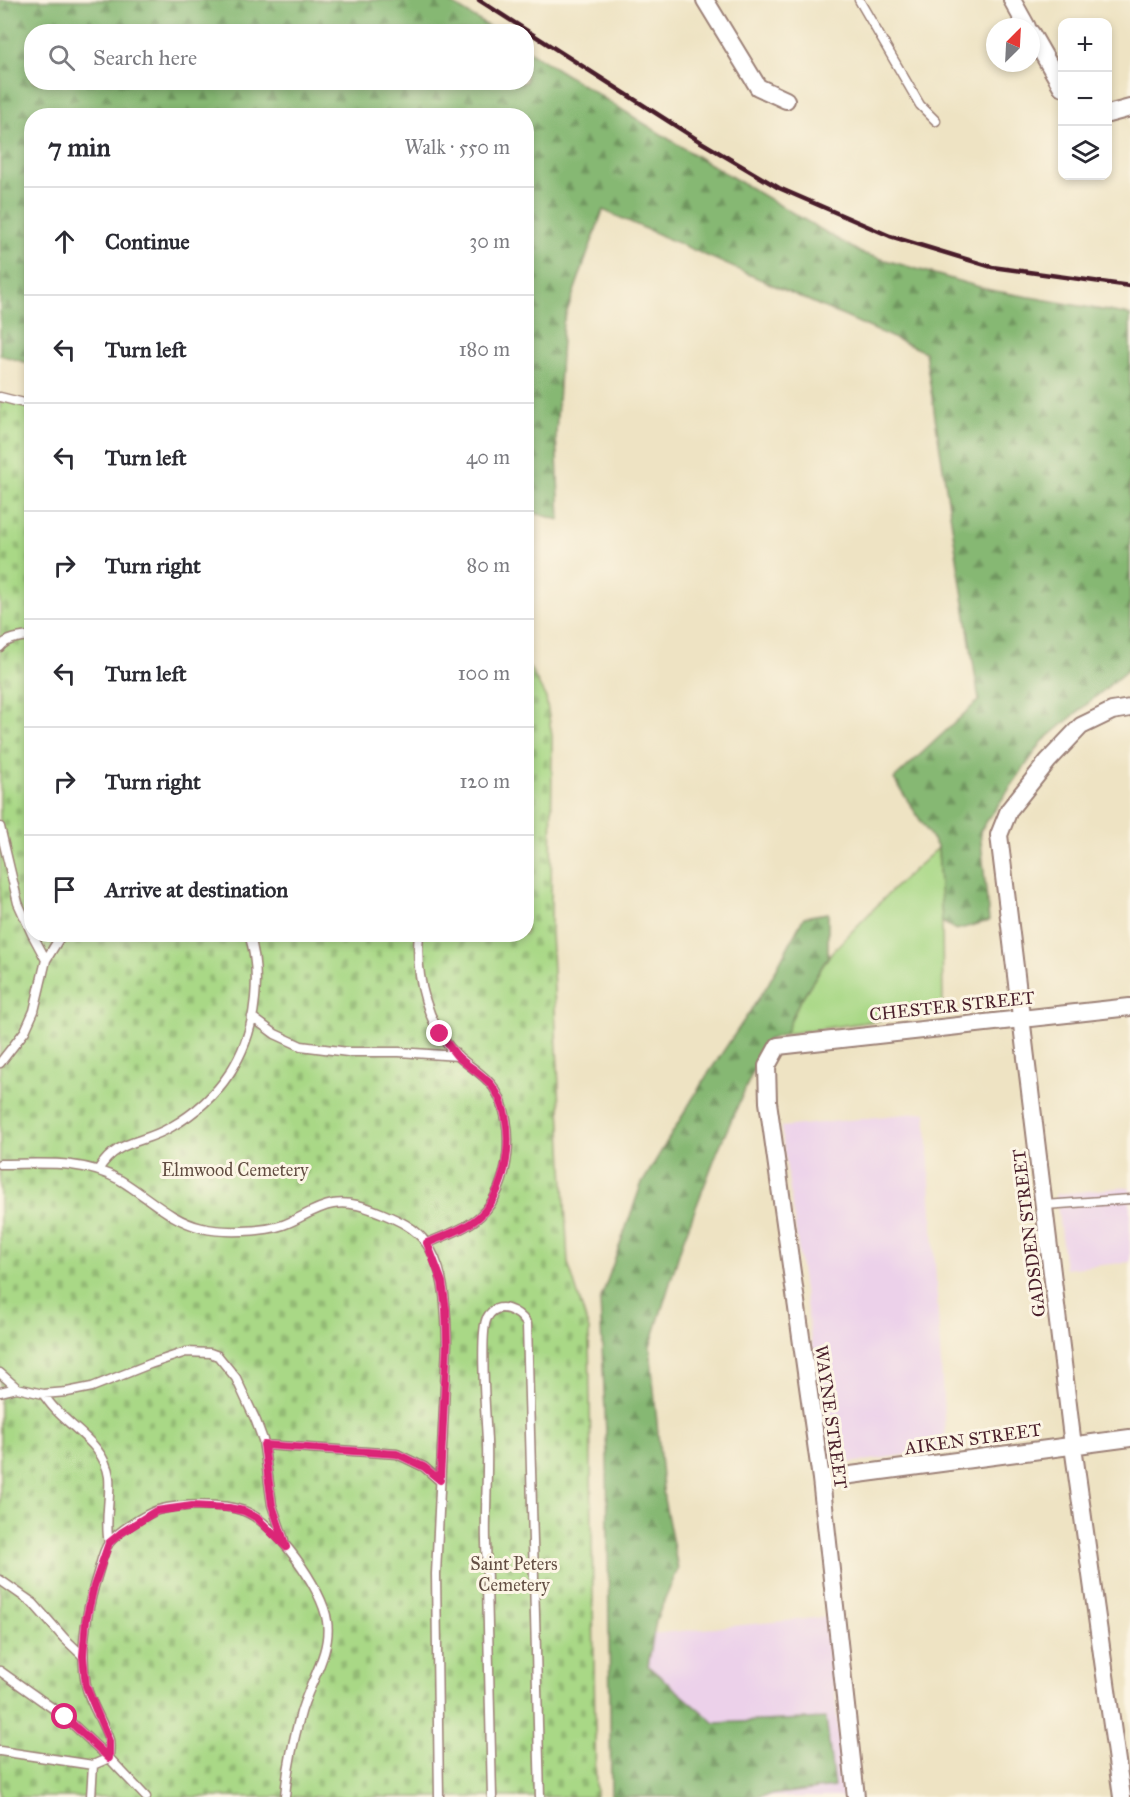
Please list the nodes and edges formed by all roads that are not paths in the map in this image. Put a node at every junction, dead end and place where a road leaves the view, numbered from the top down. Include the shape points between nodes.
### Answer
1 (705, 0) edge
2 (859, 0) edge
3 (1012, 0) edge
4 (1022, 18) edge
5 (1040, 49) edge
6 (1058, 80) edge
7 (786, 100) dead end
8 (1130, 108) edge
9 (1112, 113) edge
10 (936, 121) dead end
11 (0, 397) edge
12 (24, 403) edge
13 (24, 637) edge
14 (0, 647) edge
15 (1130, 708) edge
16 (0, 827) edge
17 (24, 916) edge
18 (36, 942) edge
19 (58, 942) edge
20 (251, 942) edge
21 (419, 942) edge
22 (46, 960) junction
23 (1130, 1006) edge
24 (252, 1017) junction
25 (1023, 1018) junction
26 (778, 1046) joint
27 (458, 1056) junction
28 (0, 1063) edge
29 (0, 1164) edge
30 (98, 1170) junction
31 (1130, 1199) edge
32 (1045, 1205) junction
33 (427, 1243) junction
34 (0, 1373) edge
35 (17, 1388) junction
36 (0, 1392) edge
37 (44, 1394) junction
38 (1130, 1438) edge
39 (264, 1445) junction
40 (1073, 1446) junction
41 (821, 1479) junction
42 (440, 1480) junction
43 (109, 1543) junction
44 (286, 1547) junction
45 (0, 1580) edge
46 (83, 1656) junction
47 (0, 1671) edge
48 (0, 1751) edge
49 (109, 1758) junction
50 (93, 1765) junction
51 (91, 1797) edge
52 (146, 1797) edge
53 (285, 1797) edge
54 (439, 1797) edge
55 (492, 1797) edge
56 (540, 1797) edge
57 (856, 1797) edge
58 (1122, 1797) edge

1 - 7 street via 758,87
2 - 10 lane via 920,105
3 - 4 street
5 - 6 street
8 - 9 street
11 - 12 lane
13 - 14 lane via 11,639
15 - 25 street, GADSDEN STREET via 1112,711 1081,726 1009,810 999,835
16 - 17 lane
18 - 22 lane
19 - 22 lane
20 - 24 lane via 256,975
21 - 27 lane via 420,972 428,1007 440,1034
22 - 28 lane via 25,1032
23 - 25 street, CHESTER STREET
24 - 27 lane via 301,1046 348,1052
24 - 30 lane via 243,1051 215,1093 169,1129 119,1147
25 - 26 street, CHESTER STREET
25 - 32 street, GADSDEN STREET
26 - 41 street, WAYNE STREET via 767,1066 768,1102
27 - 33 lane via 494,1088 503,1107 506,1168 480,1216
29 - 30 lane via 52,1162
30 - 33 lane via 120,1180 180,1221 200,1228 232,1232 282,1226 318,1208 348,1203 403,1222
31 - 32 lane
32 - 40 street, GADSDEN STREET
33 - 42 lane via 442,1282 446,1309
34 - 35 lane
35 - 36 lane
35 - 37 lane
37 - 39 lane via 92,1387 186,1352 210,1353 224,1362 236,1378
37 - 43 lane via 105,1463
38 - 40 street, AIKEN STREET
39 - 42 lane via 397,1454
39 - 44 lane via 272,1505
40 - 41 street, AIKEN STREET
40 - 58 street, GADSDEN STREET
41 - 57 street, WAYNE STREET
42 - 54 lane via 436,1574
43 - 44 lane via 156,1511 192,1506 244,1511 257,1518
43 - 46 lane via 89,1609
44 - 53 lane via 325,1608 328,1624 323,1656 300,1715
45 - 46 lane via 33,1604
46 - 49 lane via 86,1686 109,1741
47 - 49 lane via 65,1717
48 - 50 lane
49 - 50 lane
49 - 52 lane
50 - 51 lane
55 - 56 lane via 484,1331 486,1318 493,1311 512,1309 523,1316 528,1336

